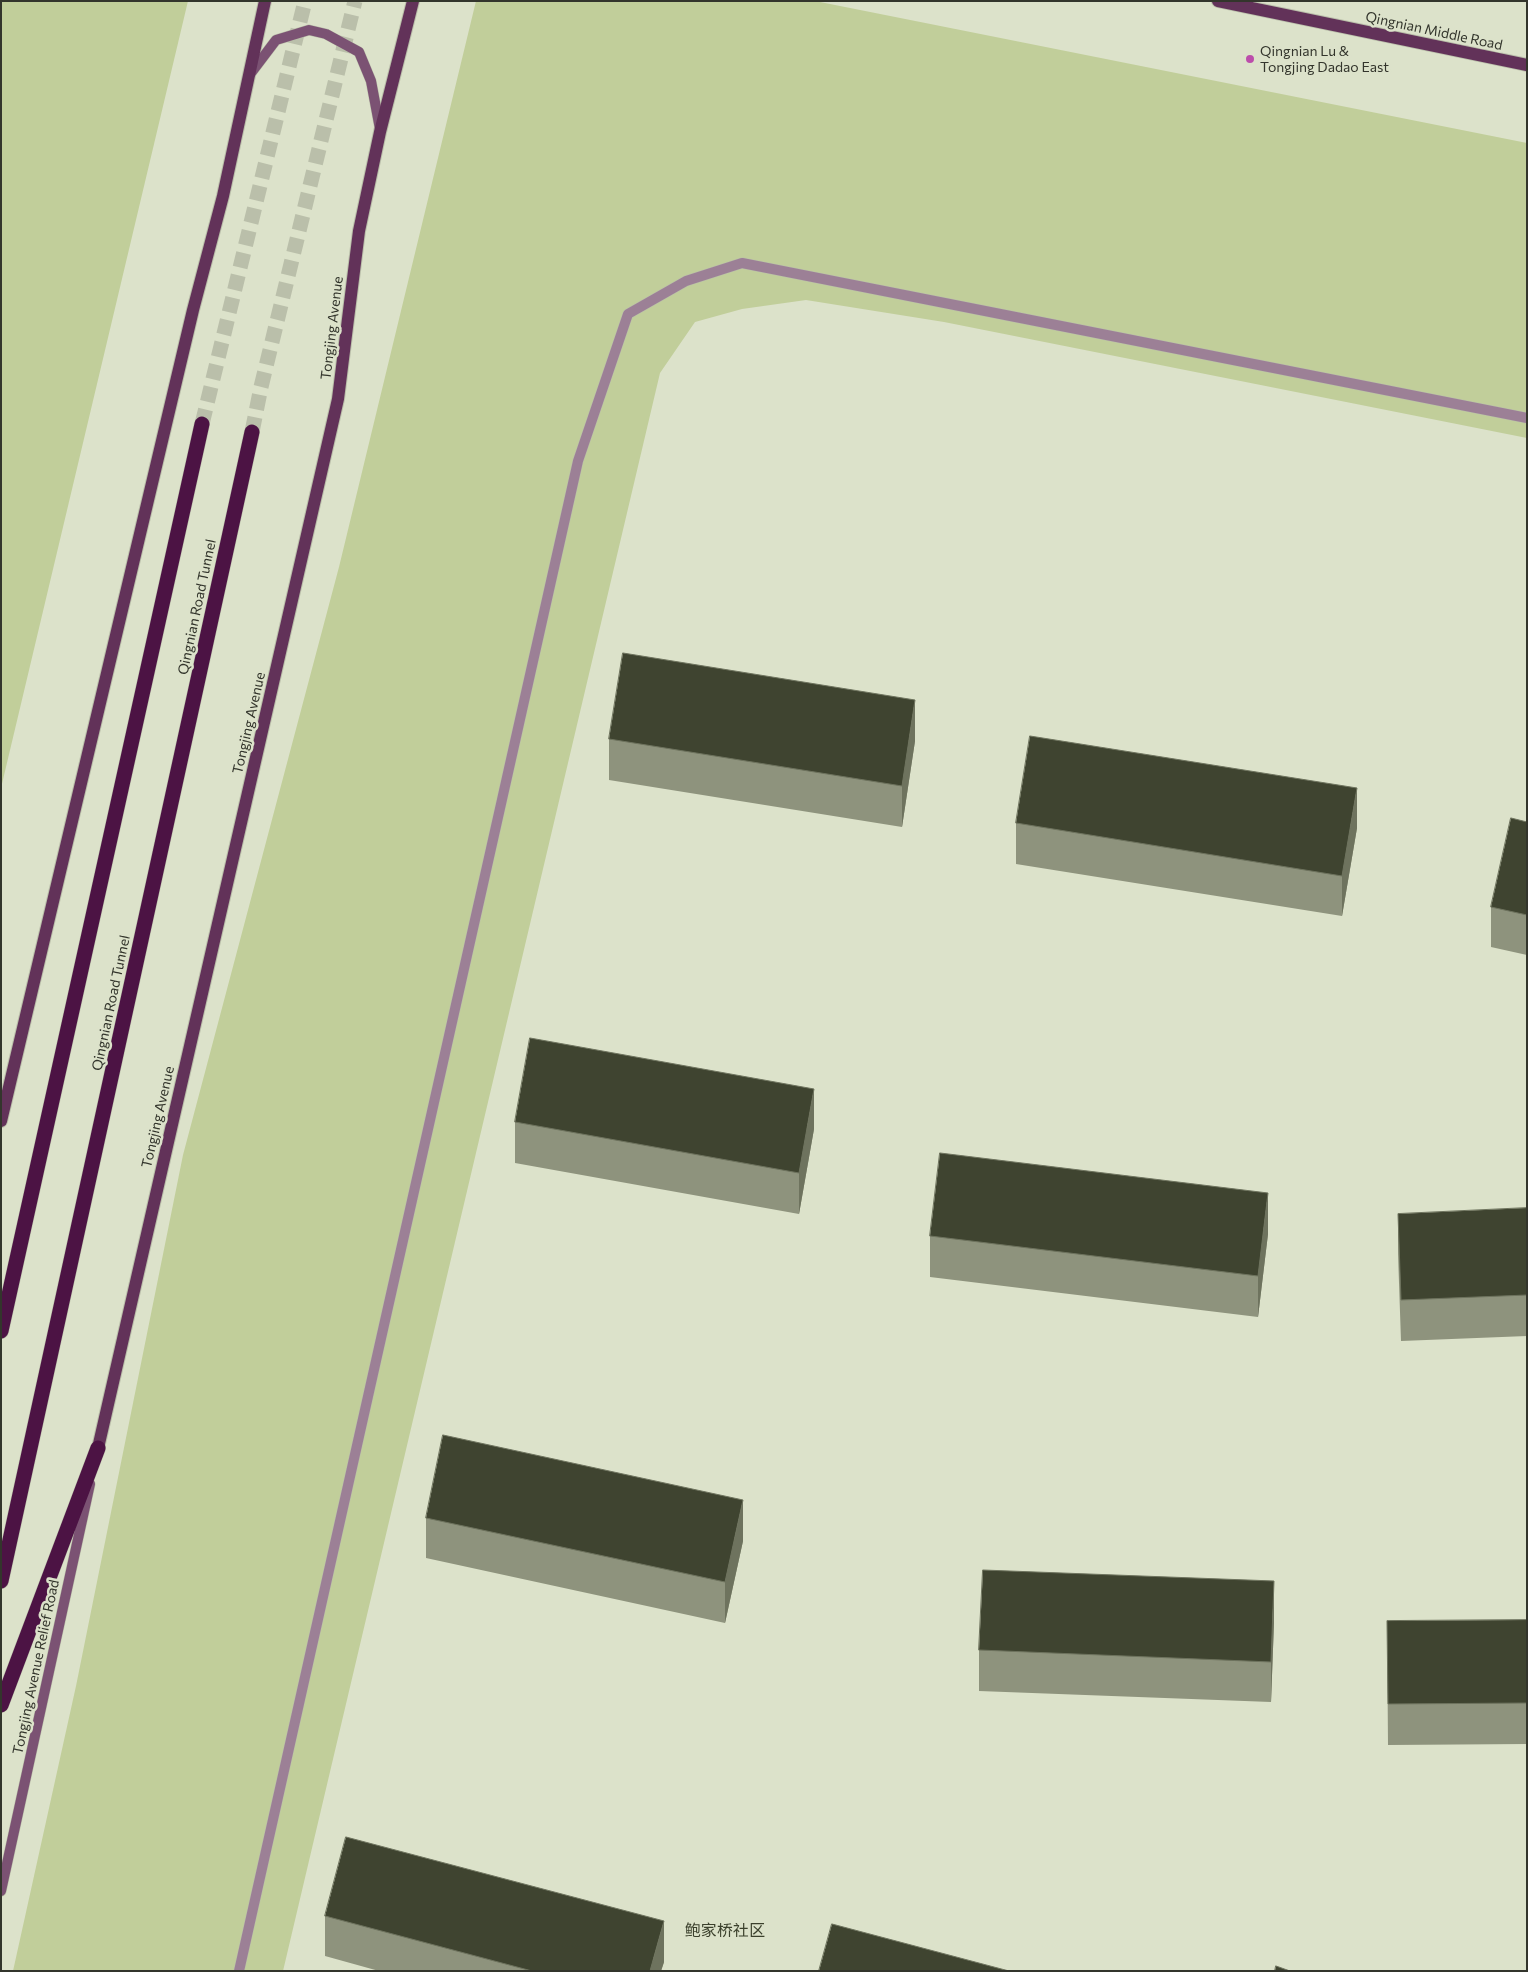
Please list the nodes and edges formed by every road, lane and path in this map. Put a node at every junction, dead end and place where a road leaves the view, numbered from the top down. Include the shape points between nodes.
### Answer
1 (265, 1) edge
2 (413, 1) edge
3 (1218, 1) edge
4 (1527, 65) edge
5 (251, 73) junction
6 (380, 132) junction
7 (1527, 418) edge
8 (202, 424) tunnel mouth
9 (252, 432) tunnel mouth
10 (1, 1121) edge
11 (1, 1331) edge
12 (98, 1448) junction
13 (1, 1581) edge
14 (1, 1705) edge
15 (1, 1891) edge
16 (239, 1971) edge

1 - 5 main road
2 - 6 main road, Tongjing Avenue
3 - 4 main road, Qingnian Middle Road
5 - 6 street via 276,40 309,30 326,34 359,52 371,82
5 - 10 main road
6 - 12 main road, Tongjing Avenue via 359,232 338,399
7 - 16 street via 742,262 686,281 628,314 578,461
8 - 11 highway
9 - 13 highway, Qingnian Road Tunnel
12 - 14 highway
12 - 15 street, Tongjing Avenue Relief Road

